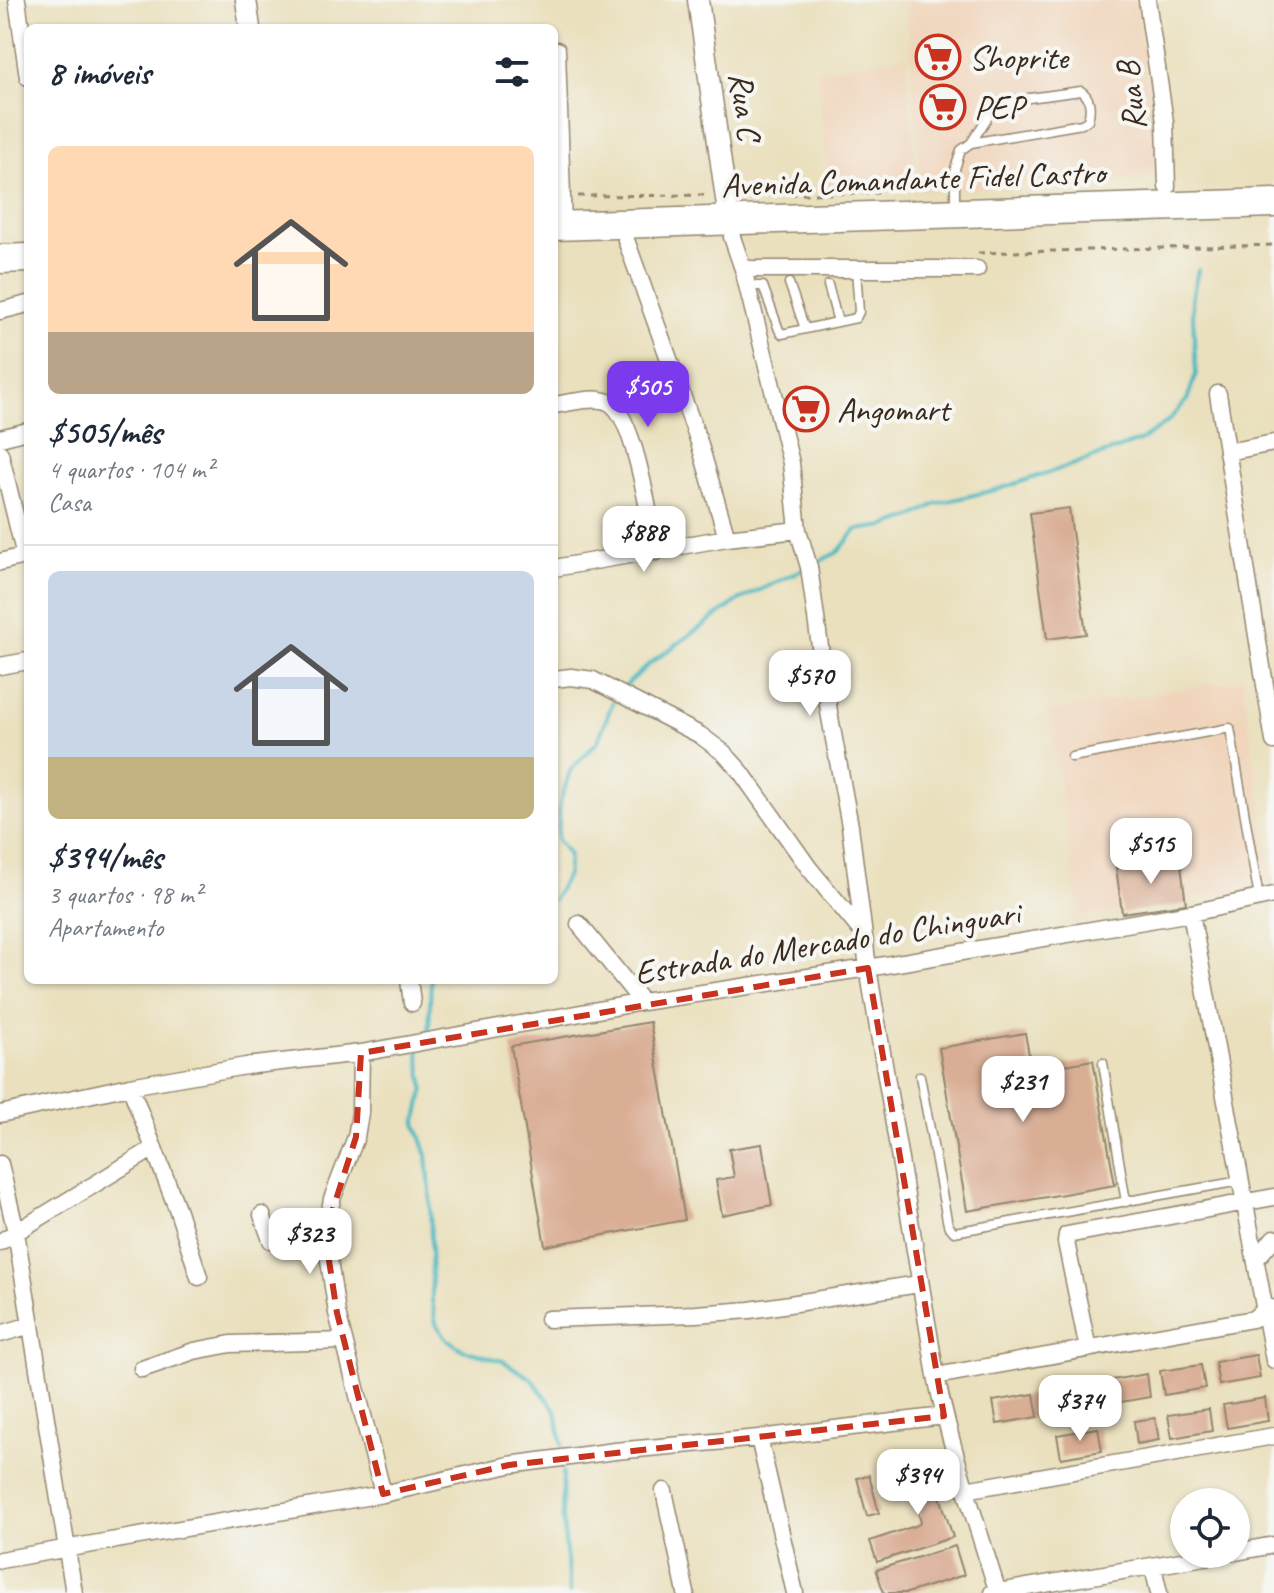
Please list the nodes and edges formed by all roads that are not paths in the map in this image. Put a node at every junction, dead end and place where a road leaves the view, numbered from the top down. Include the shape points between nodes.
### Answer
1 (17, 0) edge
2 (246, 0) edge
3 (698, 0) edge
4 (1147, 0) edge
5 (249, 24) edge
6 (24, 49) edge
7 (558, 79) edge
8 (971, 143) junction
9 (1167, 187) dead end
10 (1274, 203) edge
11 (955, 212) junction
12 (729, 217) junction
13 (1274, 222) edge
14 (558, 225) edge
15 (558, 232) edge
16 (558, 232) edge
17 (24, 238) edge
18 (0, 239) edge
19 (626, 240) junction
20 (24, 258) edge
21 (0, 259) edge
22 (976, 261) road end
23 (743, 269) junction
24 (856, 269) junction
25 (789, 283) dead end
26 (828, 285) dead end
27 (748, 286) junction
28 (24, 305) edge
29 (0, 311) edge
30 (838, 322) junction
31 (805, 329) junction
32 (1218, 394) dead end
33 (558, 405) edge
34 (24, 432) edge
35 (0, 438) edge
36 (1274, 443) edge
37 (1227, 452) junction
38 (0, 453) edge
39 (798, 530) junction
40 (727, 538) junction
41 (24, 545) edge
42 (656, 552) junction
43 (24, 557) edge
44 (0, 562) edge
45 (558, 567) edge
46 (24, 662) edge
47 (0, 666) edge
48 (558, 679) edge
49 (1274, 741) edge
50 (1072, 757) dead end
51 (1267, 896) edge
52 (1191, 913) junction
53 (579, 924) dead end
54 (863, 933) junction
55 (868, 968) junction
56 (410, 984) edge
57 (642, 1002) junction
58 (412, 1003) dead end
59 (361, 1053) junction
60 (1103, 1063) dead end
61 (920, 1076) dead end
62 (130, 1086) junction
63 (0, 1114) edge
64 (154, 1148) junction
65 (0, 1164) edge
66 (1241, 1181) junction
67 (1274, 1197) edge
68 (1126, 1202) junction
69 (1245, 1202) junction
70 (262, 1215) dead end
71 (16, 1232) junction
72 (325, 1234) junction
73 (1274, 1238) edge
74 (0, 1242) edge
75 (1257, 1258) junction
76 (199, 1277) dead end
77 (919, 1284) junction
78 (1267, 1317) edge
79 (548, 1319) dead end
80 (31, 1325) junction
81 (0, 1334) edge
82 (344, 1341) junction
83 (1088, 1349) junction
84 (1274, 1360) edge
85 (142, 1369) dead end
86 (936, 1376) junction
87 (944, 1416) junction
88 (1274, 1436) edge
89 (759, 1438) junction
90 (965, 1490) junction
91 (664, 1491) dead end
92 (383, 1494) junction
93 (1274, 1545) edge
94 (66, 1549) junction
95 (1250, 1549) edge
96 (0, 1560) edge
97 (1170, 1564) edge
98 (1153, 1567) junction
99 (74, 1593) edge
100 (686, 1593) edge
101 (795, 1593) edge
102 (996, 1593) edge
103 (1159, 1593) edge

1 - 6 street
2 - 5 street
3 - 12 street, Rua C
4 - 9 street, Rua B via 1165,122
7 - 14 street
8 - 8 lane via 1082,124 1090,113 1088,98 1081,91 1000,102
8 - 11 lane via 959,153 955,169
10 - 11 highway, Avenida Comandante Fidel Castro
11 - 12 highway, Avenida Comandante Fidel Castro
12 - 13 highway, Avenida Comandante Fidel Castro
12 - 15 highway, Avenida Comandante Fidel Castro
12 - 19 highway, Avenida Comandante Fidel Castro
12 - 23 street
16 - 19 highway, Avenida Comandante Fidel Castro
17 - 18 highway
19 - 40 street via 699,442
20 - 21 highway
22 - 24 street
23 - 24 street
23 - 27 street
24 - 30 lane via 859,312 856,318
25 - 31 lane
26 - 30 lane
27 - 31 lane via 766,288 782,334
27 - 39 street via 791,463
28 - 29 street
30 - 31 lane
32 - 37 street
33 - 42 street via 601,400 618,410 636,453
34 - 35 street
36 - 37 street
37 - 49 street
38 - 41 street
39 - 40 street
39 - 54 street via 809,567
40 - 42 street
42 - 45 street
43 - 44 street
46 - 47 street
48 - 54 street via 593,680 700,735 724,753
50 - 51 lane via 1230,728
51 - 52 street, Estrada do Mercado do Chinguari
52 - 55 street, Estrada do Mercado do Chinguari
52 - 66 street
53 - 57 street
54 - 55 street
55 - 57 street, Estrada do Mercado do Chinguari
55 - 77 street
56 - 58 street
57 - 59 street, Estrada do Mercado do Chinguari
59 - 62 street, Estrada do Mercado do Chinguari
59 - 72 street via 356,1137
60 - 68 lane
61 - 68 lane via 950,1230 958,1233
62 - 63 street, Estrada do Mercado do Chinguari
62 - 64 street
64 - 71 street
64 - 76 street
65 - 71 street
66 - 68 lane
66 - 69 street
67 - 69 street
69 - 75 street
69 - 83 street via 1067,1235
70 - 72 street via 271,1240
71 - 74 street
71 - 80 street
72 - 82 street
73 - 75 street
75 - 78 street
77 - 79 street via 750,1310
77 - 86 street
78 - 83 street
78 - 84 street
80 - 81 street
80 - 94 street
82 - 85 street via 231,1344
82 - 92 street
83 - 86 street
86 - 87 street
87 - 89 street
87 - 90 street
88 - 90 street
89 - 92 street via 509,1465
89 - 101 street
90 - 102 street
91 - 100 street
92 - 94 street
93 - 95 street
94 - 96 street
94 - 99 street
97 - 98 street
98 - 102 street
98 - 103 street

